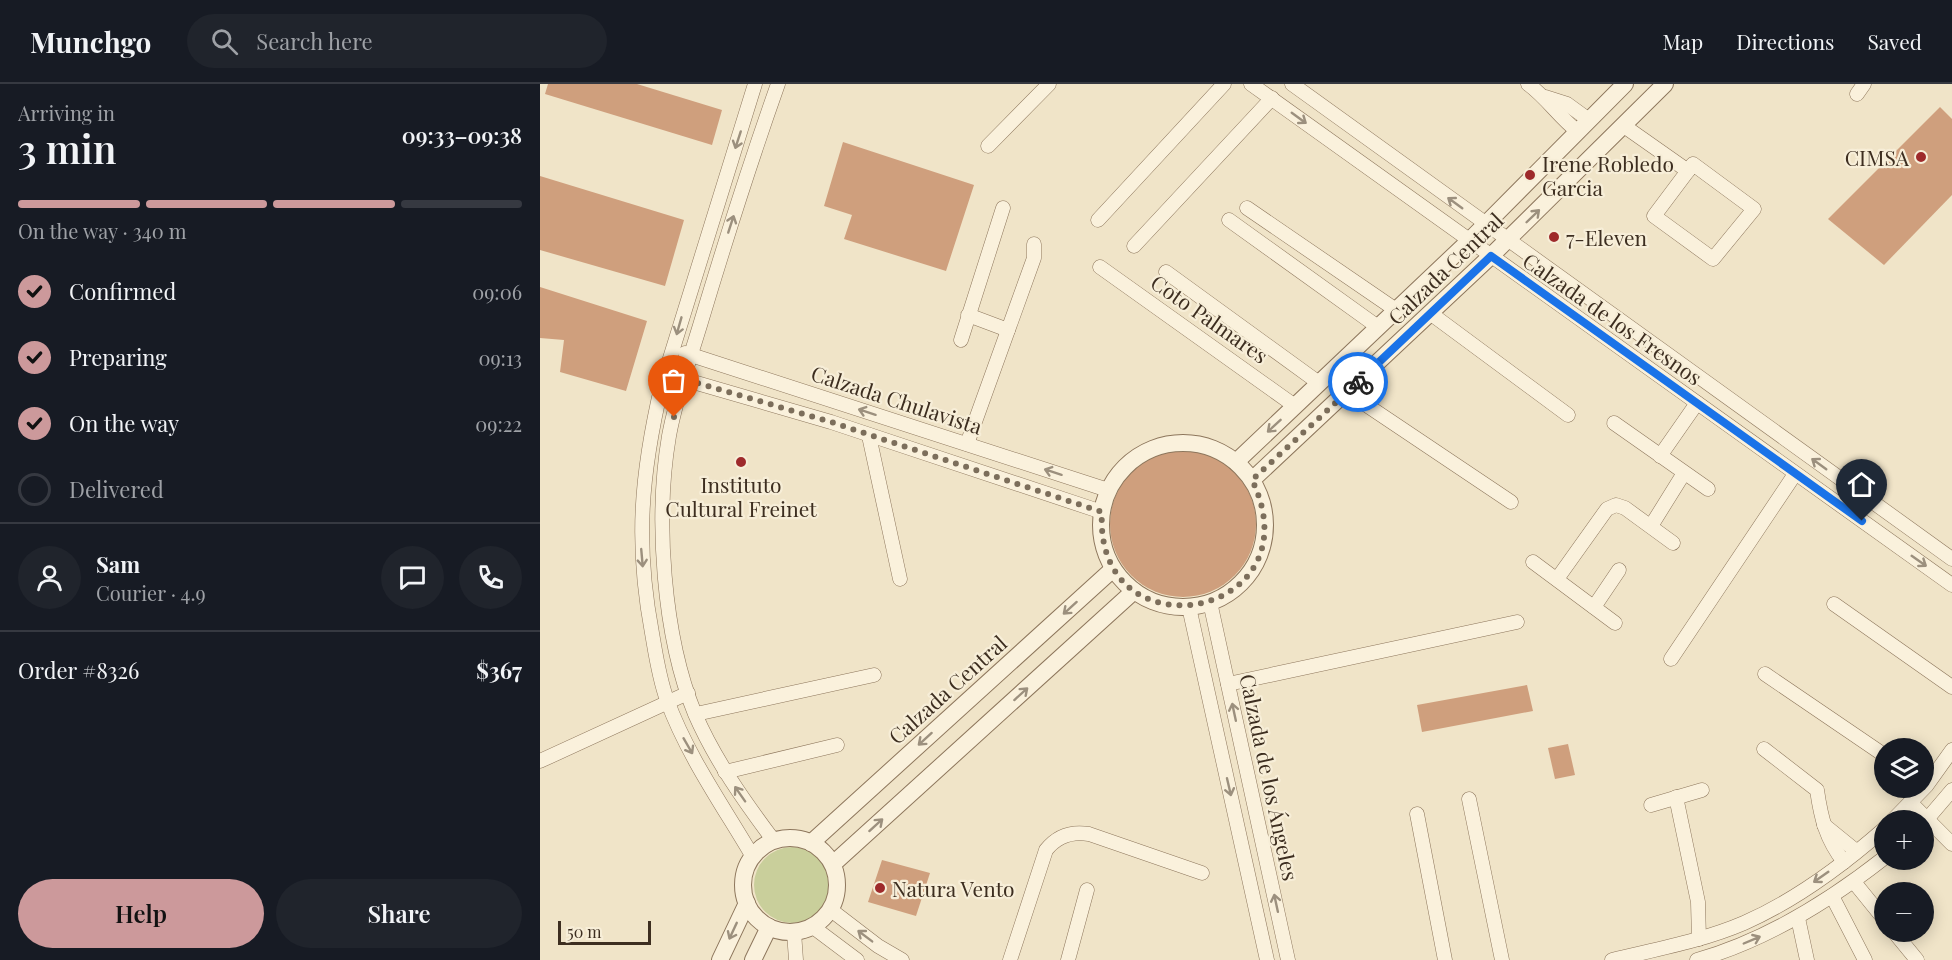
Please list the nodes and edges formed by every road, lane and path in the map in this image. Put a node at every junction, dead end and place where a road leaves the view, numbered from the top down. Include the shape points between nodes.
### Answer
1 (755, 84) edge
2 (778, 84) edge
3 (1049, 84) edge
4 (1224, 84) edge
5 (1251, 84) edge
6 (1292, 84) edge
7 (1528, 84) edge
8 (1625, 84) edge
9 (1665, 84) edge
10 (1272, 98) junction
11 (1583, 126) junction
12 (1624, 126) junction
13 (988, 146) dead end
14 (1688, 171) junction
15 (1003, 208) dead end
16 (1247, 208) dead end
17 (1098, 220) dead end
18 (1229, 220) dead end
19 (1485, 225) junction
20 (1469, 241) junction
21 (1507, 241) junction
22 (1034, 244) dead end
23 (1134, 246) dead end
24 (702, 250) junction
25 (721, 256) junction
26 (1491, 256) junction
27 (1100, 267) dead end
28 (1166, 272) dead end
29 (1396, 310) junction
30 (1430, 313) junction
31 (968, 315) junction
32 (1378, 327) junction
33 (1008, 330) junction
34 (960, 340) dead end
35 (673, 349) junction
36 (692, 355) junction
37 (666, 373) junction
38 (684, 379) junction
39 (1319, 383) junction
40 (1347, 392) junction
41 (837, 402) junction
42 (1697, 403) junction
43 (1295, 406) junction
44 (1568, 415) dead end
45 (831, 422) junction
46 (1614, 423) dead end
47 (869, 436) junction
48 (1784, 439) junction
49 (967, 444) junction
50 (1660, 456) junction
51 (1772, 456) junction
52 (1236, 462) junction
53 (1684, 473) junction
54 (1795, 474) junction
55 (1252, 480) junction
56 (1708, 489) dead end
57 (1108, 490) junction
58 (1511, 502) dead end
59 (1102, 512) junction
60 (1892, 516) junction
61 (1650, 526) junction
62 (662, 529) junction
63 (640, 530) junction
64 (1879, 533) junction
65 (1673, 543) dead end
66 (1952, 559) edge
67 (1533, 562) dead end
68 (1113, 569) junction
69 (1619, 570) dead end
70 (900, 579) dead end
71 (1557, 579) junction
72 (1952, 585) edge
73 (1134, 591) junction
74 (1210, 602) junction
75 (1834, 604) dead end
76 (1189, 607) junction
77 (1594, 607) junction
78 (1517, 622) dead end
79 (1616, 622) dead end
80 (1671, 659) dead end
81 (1765, 674) dead end
82 (874, 675) dead end
83 (1228, 684) junction
84 (1952, 687) edge
85 (688, 693) junction
86 (668, 702) junction
87 (696, 714) junction
88 (837, 745) dead end
89 (1874, 748) edge
90 (1764, 749) dead end
91 (1952, 750) edge
92 (540, 760) edge
93 (725, 772) junction
94 (1934, 772) edge
95 (1702, 790) dead end
96 (1952, 790) edge
97 (1676, 797) junction
98 (1914, 798) edge
99 (1469, 799) dead end
100 (1911, 803) junction
101 (1651, 805) dead end
102 (1904, 810) edge
103 (1917, 810) edge
104 (1934, 811) edge
105 (1417, 814) dead end
106 (1822, 824) junction
107 (1934, 828) edge
108 (1874, 837) edge
109 (774, 841) junction
110 (811, 843) junction
111 (1952, 844) edge
112 (1856, 851) junction
113 (753, 857) junction
114 (1844, 862) junction
115 (833, 864) junction
116 (1874, 866) edge
117 (1202, 873) dead end
118 (1854, 882) junction
119 (1087, 890) dead end
120 (1832, 897) junction
121 (1698, 902) junction
122 (747, 903) junction
123 (1874, 907) edge
124 (831, 910) junction
125 (1798, 918) junction
126 (769, 927) junction
127 (813, 927) junction
128 (794, 932) junction
129 (1713, 934) junction
130 (1699, 939) junction
131 (1902, 942) edge
132 (720, 960) edge
133 (753, 960) edge
134 (796, 960) edge
135 (857, 960) edge
136 (902, 960) edge
137 (1010, 960) edge
138 (1068, 960) edge
139 (1267, 960) edge
140 (1288, 960) edge
141 (1445, 960) edge
142 (1502, 960) edge
143 (1612, 960) edge
144 (1697, 960) edge
145 (1807, 960) edge
146 (1865, 960) edge
147 (1917, 960) edge

1 -> 24 street
25 -> 2 street
3 - 13 street
4 - 17 street
5 - 10 street, Calzada de los Fresnos
19 -> 6 street, Calzada de los Fresnos
7 - 11 street via 1545,97 1567,104
8 - 11 street, Calzada Central
9 - 12 street, Calzada Central
10 -> 20 street, Calzada de los Fresnos
10 - 23 street
11 - 19 street, Calzada Central
12 - 14 street
21 -> 12 street, Calzada Central
14 - 14 street via 1654,216 1713,259 1754,208 1694,164
15 - 31 street
16 - 29 street
18 - 32 street
19 - 20 street, Calzada Central
19 - 21 street, Calzada de los Fresnos
20 - 26 street, Calzada de los Fresnos
20 - 29 street, Calzada Central
21 - 26 street, Calzada Central
21 - 48 street, Calzada de los Fresnos
22 - 33 street via 1034,258
24 - 25 street
24 -> 35 street
25 - 36 street
26 - 30 street, Calzada Central
26 - 42 street, Calzada de los Fresnos
27 - 43 street, Coto Palmares
28 - 39 street
29 - 32 street, Calzada Central
30 - 40 street, Calzada Central
30 - 44 street
31 - 33 street
31 - 34 street
32 - 39 street, Calzada Central
33 - 49 street
35 - 36 street, Calzada Chulavista
35 - 37 street
36 - 38 street
36 - 41 street, Calzada Chulavista
37 - 38 street, Calzada Chulavista
37 - 63 street via 651,433
38 - 45 street, Calzada Chulavista
38 - 62 street via 669,435
39 - 43 street, Calzada Central
40 - 55 street, Calzada Central
40 - 58 street
41 - 45 street
49 -> 41 street, Calzada Chulavista
42 - 50 street
42 - 51 street, Calzada de los Fresnos
43 -> 52 street, Calzada Central
45 - 47 street, Calzada Chulavista
46 - 50 street
47 - 59 street, Calzada Chulavista
47 - 70 street
48 - 51 street
60 -> 48 street, Calzada de los Fresnos
57 -> 49 street, Calzada Chulavista
50 - 53 street
51 - 54 street, Calzada de los Fresnos
52 - 55 street
52 - 57 street via 1207,447 1157,447 1135,459
53 - 56 street
53 - 61 street
54 - 64 street, Calzada de los Fresnos
54 - 80 street
55 - 74 street via 1261,499 1264,541 1245,579
57 - 59 street
59 - 68 street via 1102,542
60 - 64 street
60 - 66 street, Calzada de los Fresnos
61 - 65 street
61 - 71 street via 1625,508 1616,505 1607,509
62 - 63 street
62 - 85 street via 670,613
63 -> 86 street via 648,615
64 -> 72 street, Calzada de los Fresnos
67 - 71 street
68 - 73 street
68 -> 110 street, Calzada Central
69 - 77 street
71 - 77 street
73 - 76 street via 1160,604
115 -> 73 street
74 - 76 street
74 - 83 street, Calzada de los Ángeles
75 - 84 street
76 -> 139 street, Calzada de los Ángeles
77 - 79 street
78 - 83 street
81 - 89 street
82 - 87 street
140 -> 83 street, Calzada de los Ángeles
85 - 86 street
85 - 87 street
86 - 92 street
86 -> 113 street via 683,737
87 - 93 street
88 - 93 street
90 - 106 street via 1817,790
91 - 94 street
109 -> 93 street
95 - 97 street
96 - 104 street
97 - 101 street
97 - 121 street
98 - 100 street
99 - 142 street
100 - 102 street
100 - 103 street
105 - 141 street
106 - 112 street
106 - 114 street via 1831,846
107 - 111 street
108 - 112 street
109 - 110 street via 786,838
109 - 113 street
110 - 115 street
112 - 114 street
113 - 122 street via 745,871
114 -> 129 street via 1785,902
115 - 124 street via 838,879
116 - 118 street
117 - 137 street via 1089,834 1058,838 1046,850
118 - 120 street
118 - 123 street
119 - 138 street
120 - 125 street
120 - 146 street
121 - 129 street
121 - 130 street
122 - 126 street
122 -> 132 street
124 - 127 street
136 -> 124 street
144 -> 125 street via 1752,941
125 - 145 street
126 - 128 street
126 - 133 street
127 - 128 street
127 - 135 street
128 - 134 street
129 - 130 street
130 - 143 street
131 - 147 street

